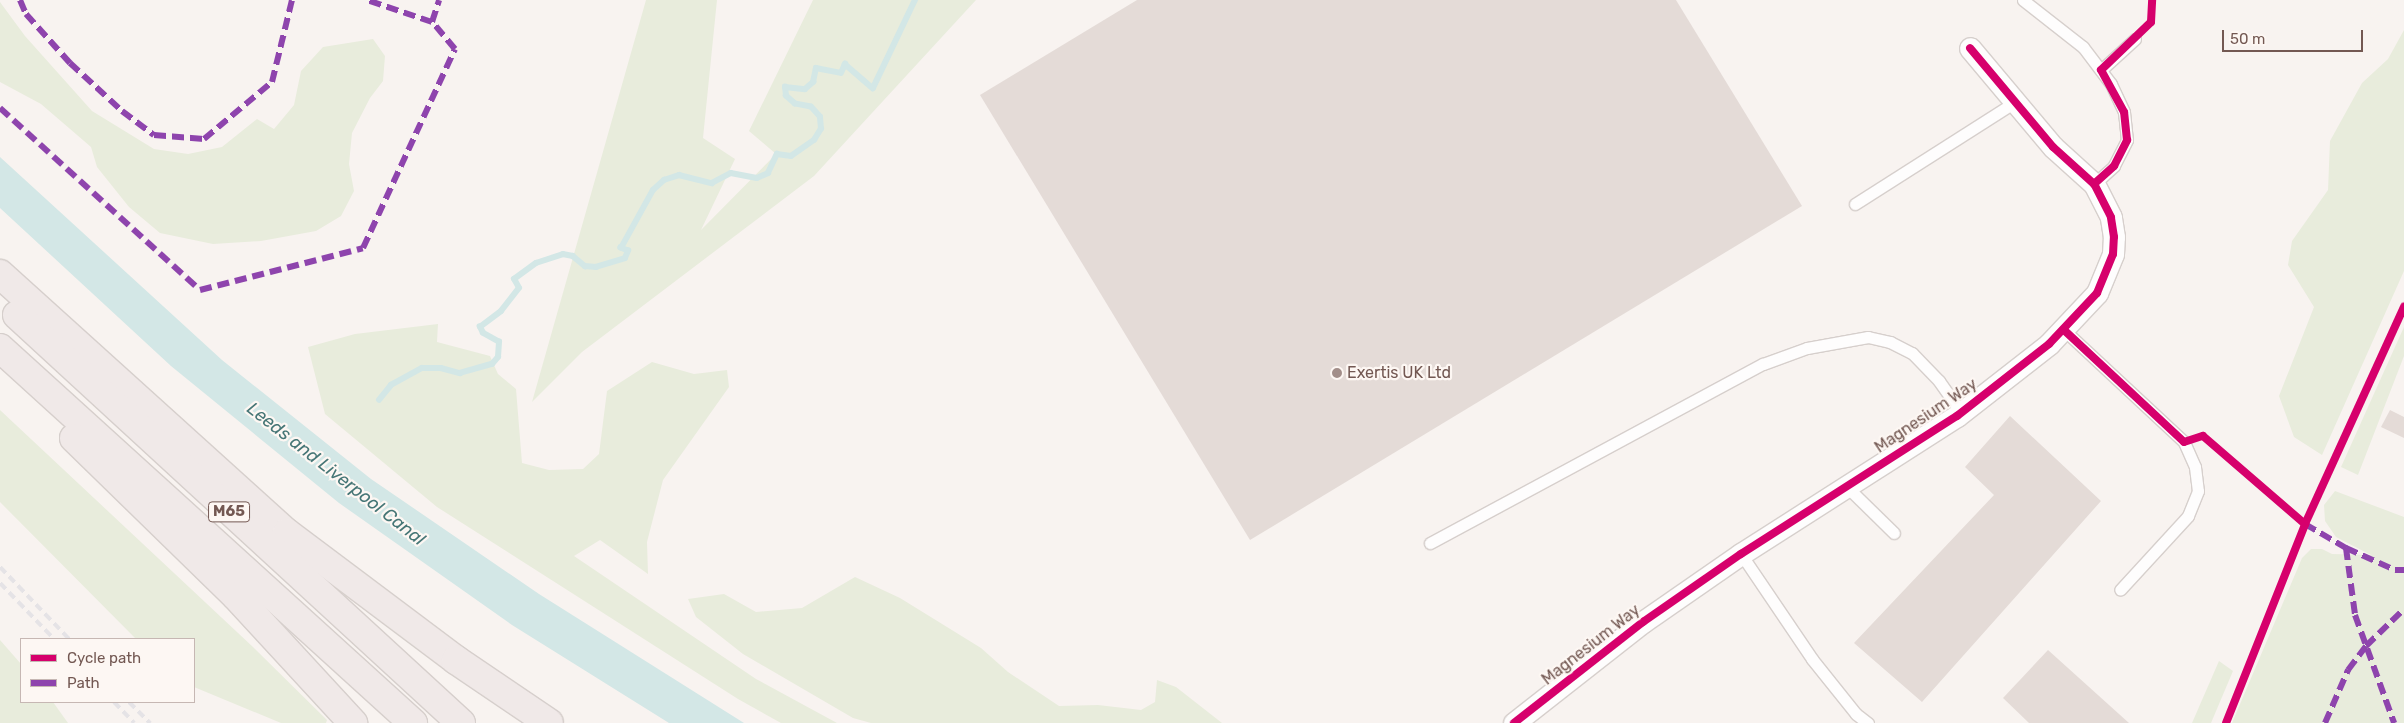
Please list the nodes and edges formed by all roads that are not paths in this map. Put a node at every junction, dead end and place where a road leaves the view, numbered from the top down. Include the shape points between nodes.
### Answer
1 (2024, 0) edge
2 (2135, 39) dead end
3 (1970, 48) dead end
4 (2101, 70) junction
5 (2015, 102) junction
6 (2094, 184) junction
7 (1855, 204) dead end
8 (0, 274) edge
9 (0, 299) edge
10 (2064, 330) junction
11 (0, 348) edge
12 (0, 368) edge
13 (1961, 412) junction
14 (1846, 486) junction
15 (1894, 533) dead end
16 (1430, 544) dead end
17 (1741, 554) junction
18 (2120, 590) dead end
19 (352, 723) edge
20 (413, 723) edge
21 (461, 723) edge
22 (549, 723) edge
23 (1514, 723) edge
24 (1868, 723) edge

1 - 4 lane via 2084,47
2 - 4 lane
3 - 5 street, Magnesium Way
4 - 6 lane via 2124,112 2127,140 2114,166
5 - 6 street, Magnesium Way via 2053,147
5 - 7 lane
6 - 10 street, Magnesium Way via 2111,218 2113,254 2097,293
8 - 22 highway via 287,533 456,660
9 - 21 highway, M65
10 - 13 street, Magnesium Way
10 - 18 lane via 2184,442 2195,467 2198,491 2188,516
11 - 20 highway, M65
12 - 19 highway via 236,596
13 - 14 street, Magnesium Way
13 - 16 lane via 1939,381 1912,353 1890,342 1868,337 1807,348 1763,364
14 - 15 lane
14 - 17 street, Magnesium Way
17 - 23 street, Magnesium Way via 1643,622
17 - 24 lane via 1812,659 1856,714

